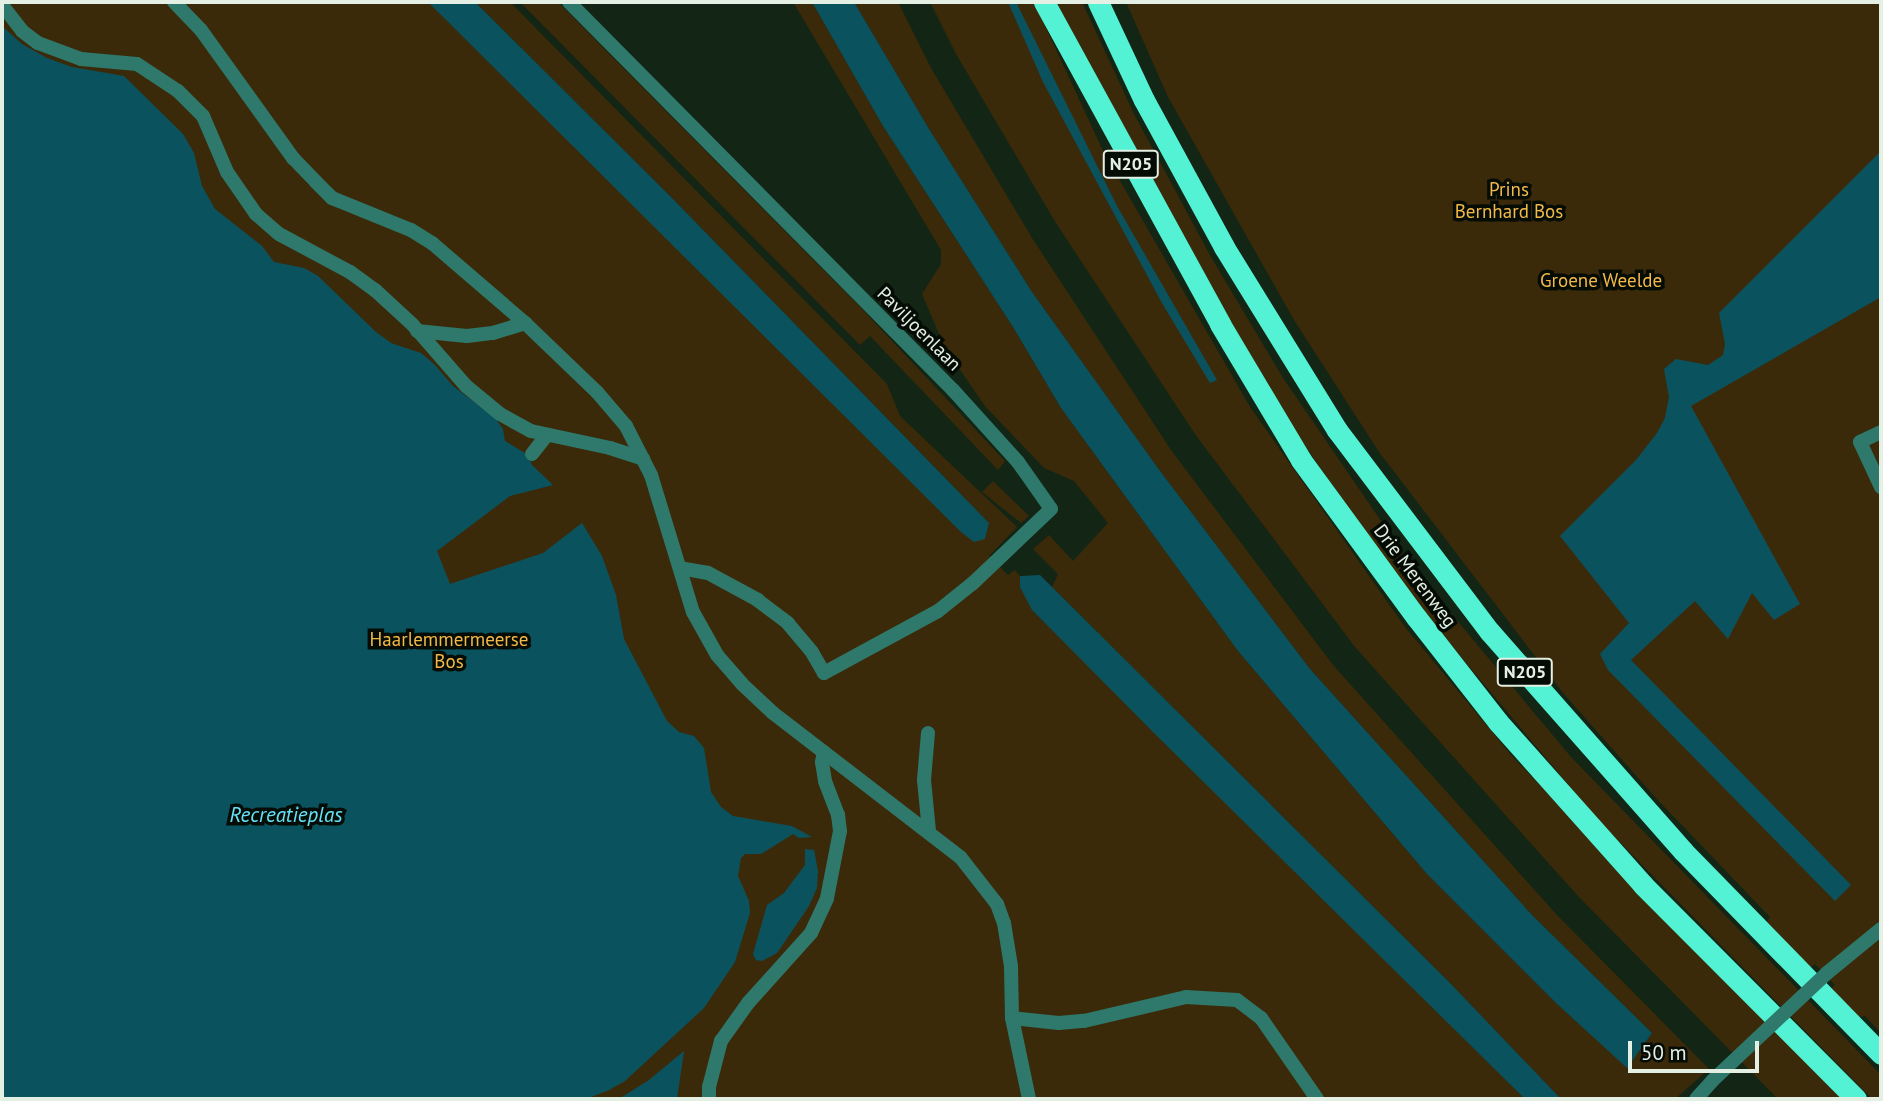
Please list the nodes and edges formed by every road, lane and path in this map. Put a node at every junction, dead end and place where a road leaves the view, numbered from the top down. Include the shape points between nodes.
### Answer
1 (174, 2) edge
2 (569, 2) edge
3 (1044, 2) edge
4 (1098, 2) edge
5 (2, 5) edge
6 (525, 323) junction
7 (417, 331) junction
8 (1881, 432) edge
9 (546, 436) junction
10 (532, 454) dead end
11 (643, 459) junction
12 (1881, 487) edge
13 (680, 568) junction
14 (928, 733) dead end
15 (824, 752) junction
16 (929, 831) junction
17 (1881, 929) edge
18 (1012, 1018) junction
19 (1881, 1054) edge
20 (709, 1099) edge
21 (1029, 1099) edge
22 (1317, 1099) edge
23 (1696, 1099) edge
24 (1856, 1099) edge

1 - 6 street via 209,40 293,158 332,198 432,243
2 - 13 street, Paviljoenlaan via 953,390 1018,462 1051,509 938,611 824,673 788,623 758,600 708,573
3 - 24 highway, Drie Merenweg / N205 via 1220,324 1301,460 1407,606 1498,722 1643,886
4 - 19 highway, Drie Merenweg / N205 via 1144,100 1224,247 1337,430 1499,643 1683,852
5 - 7 street via 22,32 38,43 81,59 137,64 178,91 203,116 227,172 256,214 279,234 375,290
6 - 7 street via 467,336
6 - 11 street via 611,407
7 - 9 street via 466,386 500,414
8 - 12 street via 1860,442
9 - 10 street
9 - 11 street
11 - 13 street
13 - 15 street via 693,612 718,655 760,701
14 - 16 street via 924,780
15 - 16 street
15 - 20 street via 825,781 840,831 827,898 811,933 748,1003 721,1041
16 - 18 street via 961,858 997,904 1011,966
17 - 23 street, bridge via 1827,973
18 - 21 street
18 - 22 street via 1059,1023 1186,997 1237,1000 1261,1018

